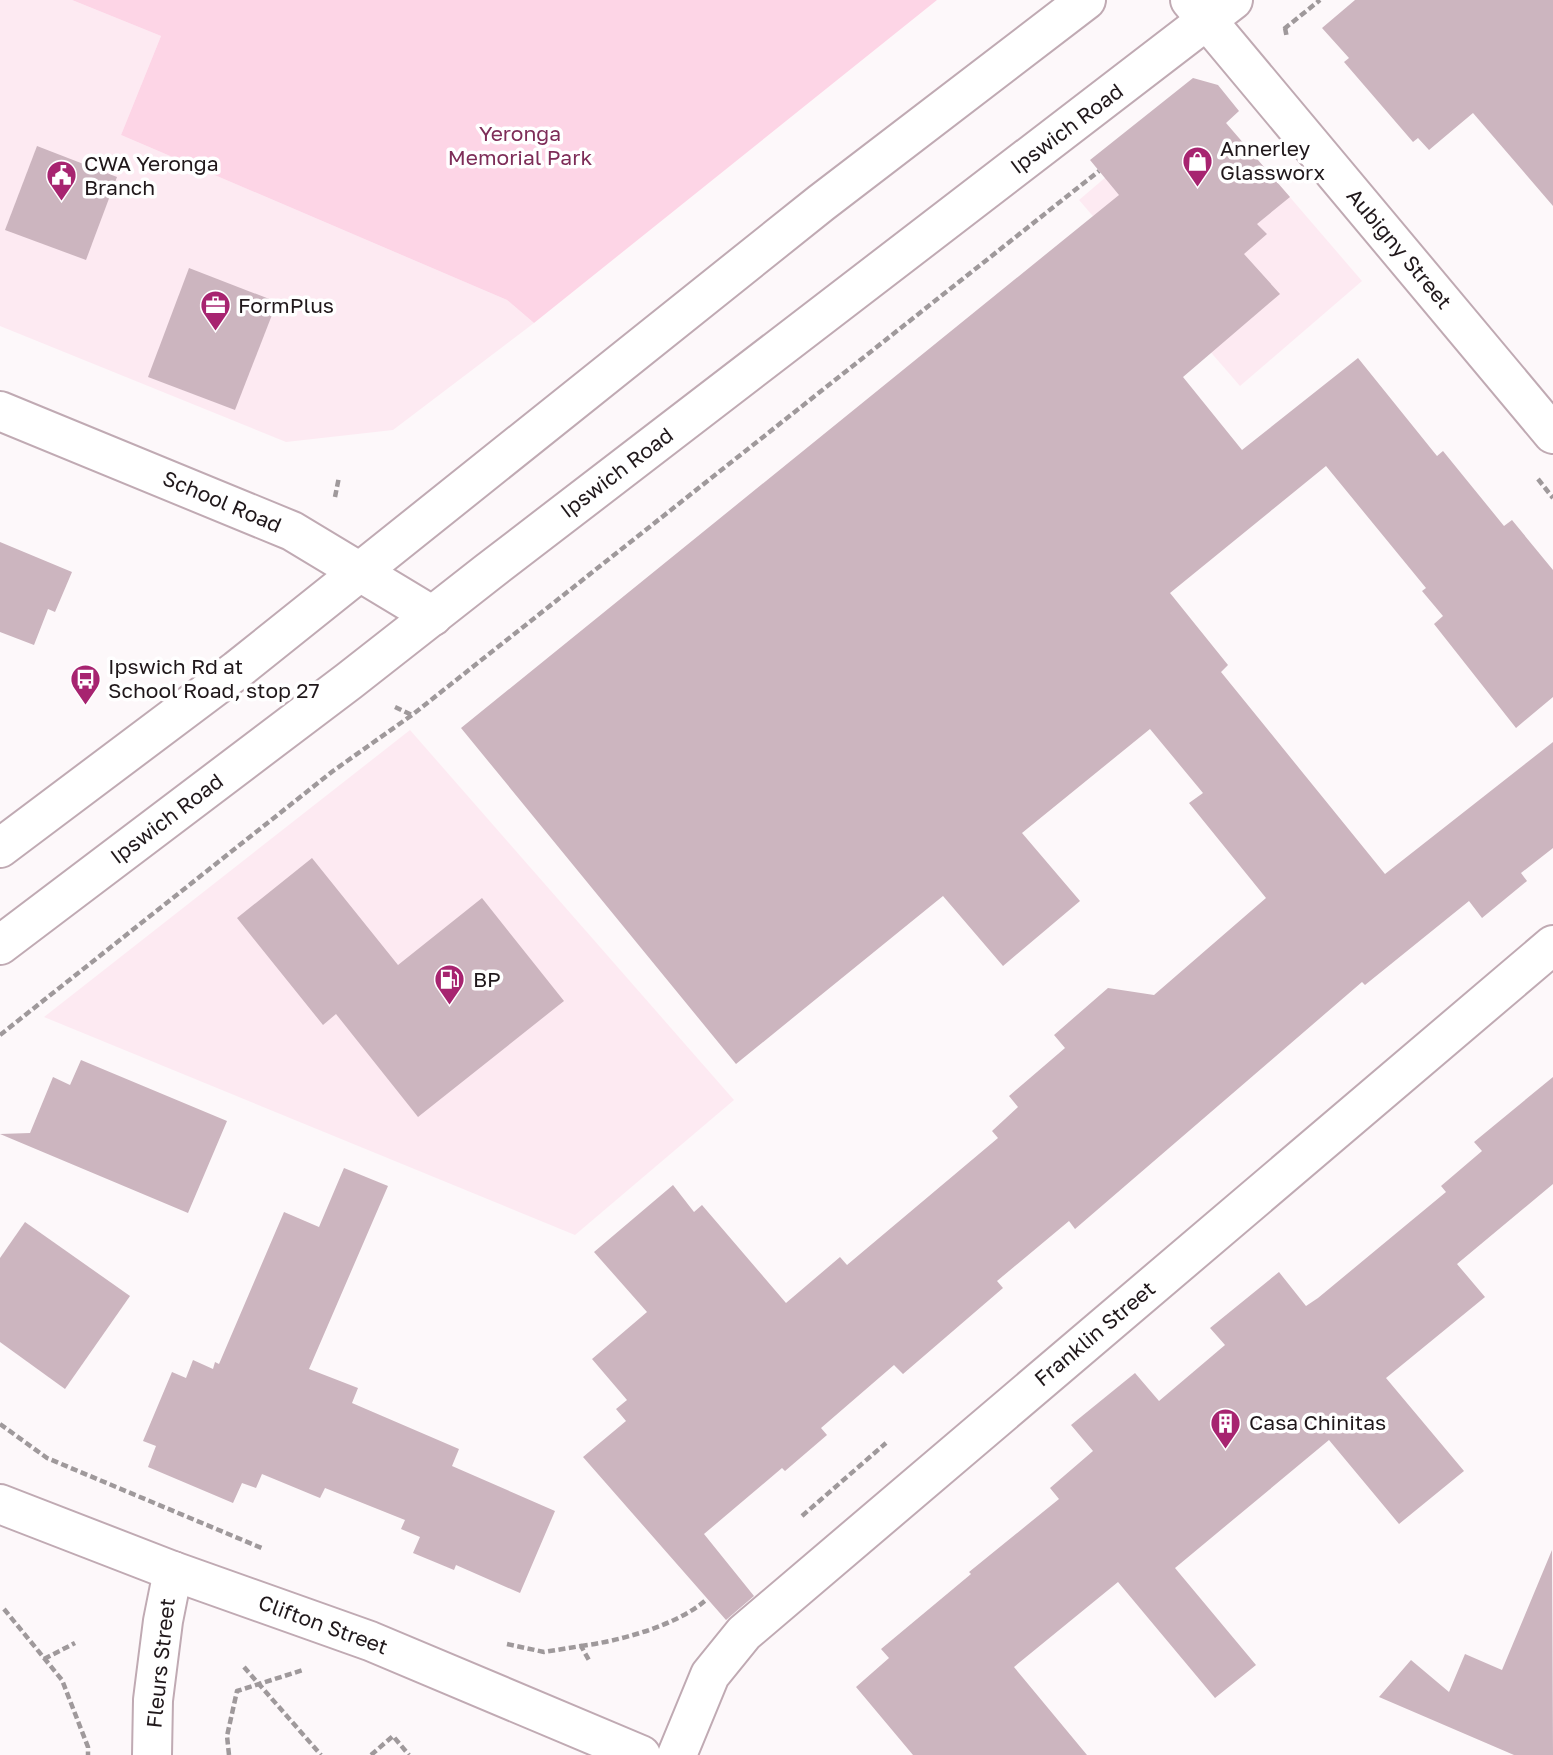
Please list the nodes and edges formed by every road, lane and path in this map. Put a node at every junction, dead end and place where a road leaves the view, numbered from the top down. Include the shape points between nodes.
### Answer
1 (1086, 0) edge
2 (1320, 0) edge
3 (1210, 7) edge
4 (1276, 36) dead end
5 (1098, 171) dead end
6 (0, 411) edge
7 (1553, 434) edge
8 (339, 477) dead end
9 (335, 497) dead end
10 (360, 572) junction
11 (433, 616) junction
12 (391, 705) dead end
13 (412, 715) junction
14 (0, 848) edge
15 (0, 945) edge
16 (1553, 945) edge
17 (0, 1035) edge
18 (0, 1423) edge
19 (886, 1443) dead end
20 (0, 1504) edge
21 (794, 1523) dead end
22 (267, 1550) dead end
23 (173, 1571) junction
24 (712, 1595) dead end
25 (4, 1609) dead end
26 (75, 1643) dead end
27 (505, 1643) dead end
28 (581, 1646) junction
29 (44, 1659) junction
30 (590, 1662) dead end
31 (244, 1667) dead end
32 (260, 1683) junction
33 (88, 1755) edge
34 (152, 1755) edge
35 (229, 1755) edge
36 (321, 1755) edge
37 (371, 1755) edge
38 (409, 1755) edge
39 (642, 1755) edge
40 (677, 1755) edge

1 - 10 main road via 821,203
2 - 4 path
3 - 7 main road, Aubigny Street
3 - 11 main road, Ipswich Road
5 - 13 path
6 - 10 main road, School Road via 292,531
8 - 9 path
10 - 11 main road, School Road
10 - 14 main road
11 - 15 main road, Ipswich Road
12 - 13 path
13 - 17 path via 333,771
16 - 40 main road, Franklin Street via 744,1633 710,1675
18 - 22 path via 47,1458
19 - 21 path
20 - 23 main road, Clifton Street
23 - 34 main road, Fleurs Street via 153,1700
23 - 39 main road, Clifton Street via 370,1641
24 - 28 path via 661,1625
25 - 29 path
26 - 29 path
27 - 28 path via 544,1652
28 - 30 path
29 - 33 path via 62,1680
31 - 32 path
32 - 35 path via 237,1691 227,1737
32 - 36 path
37 - 38 path via 393,1736

